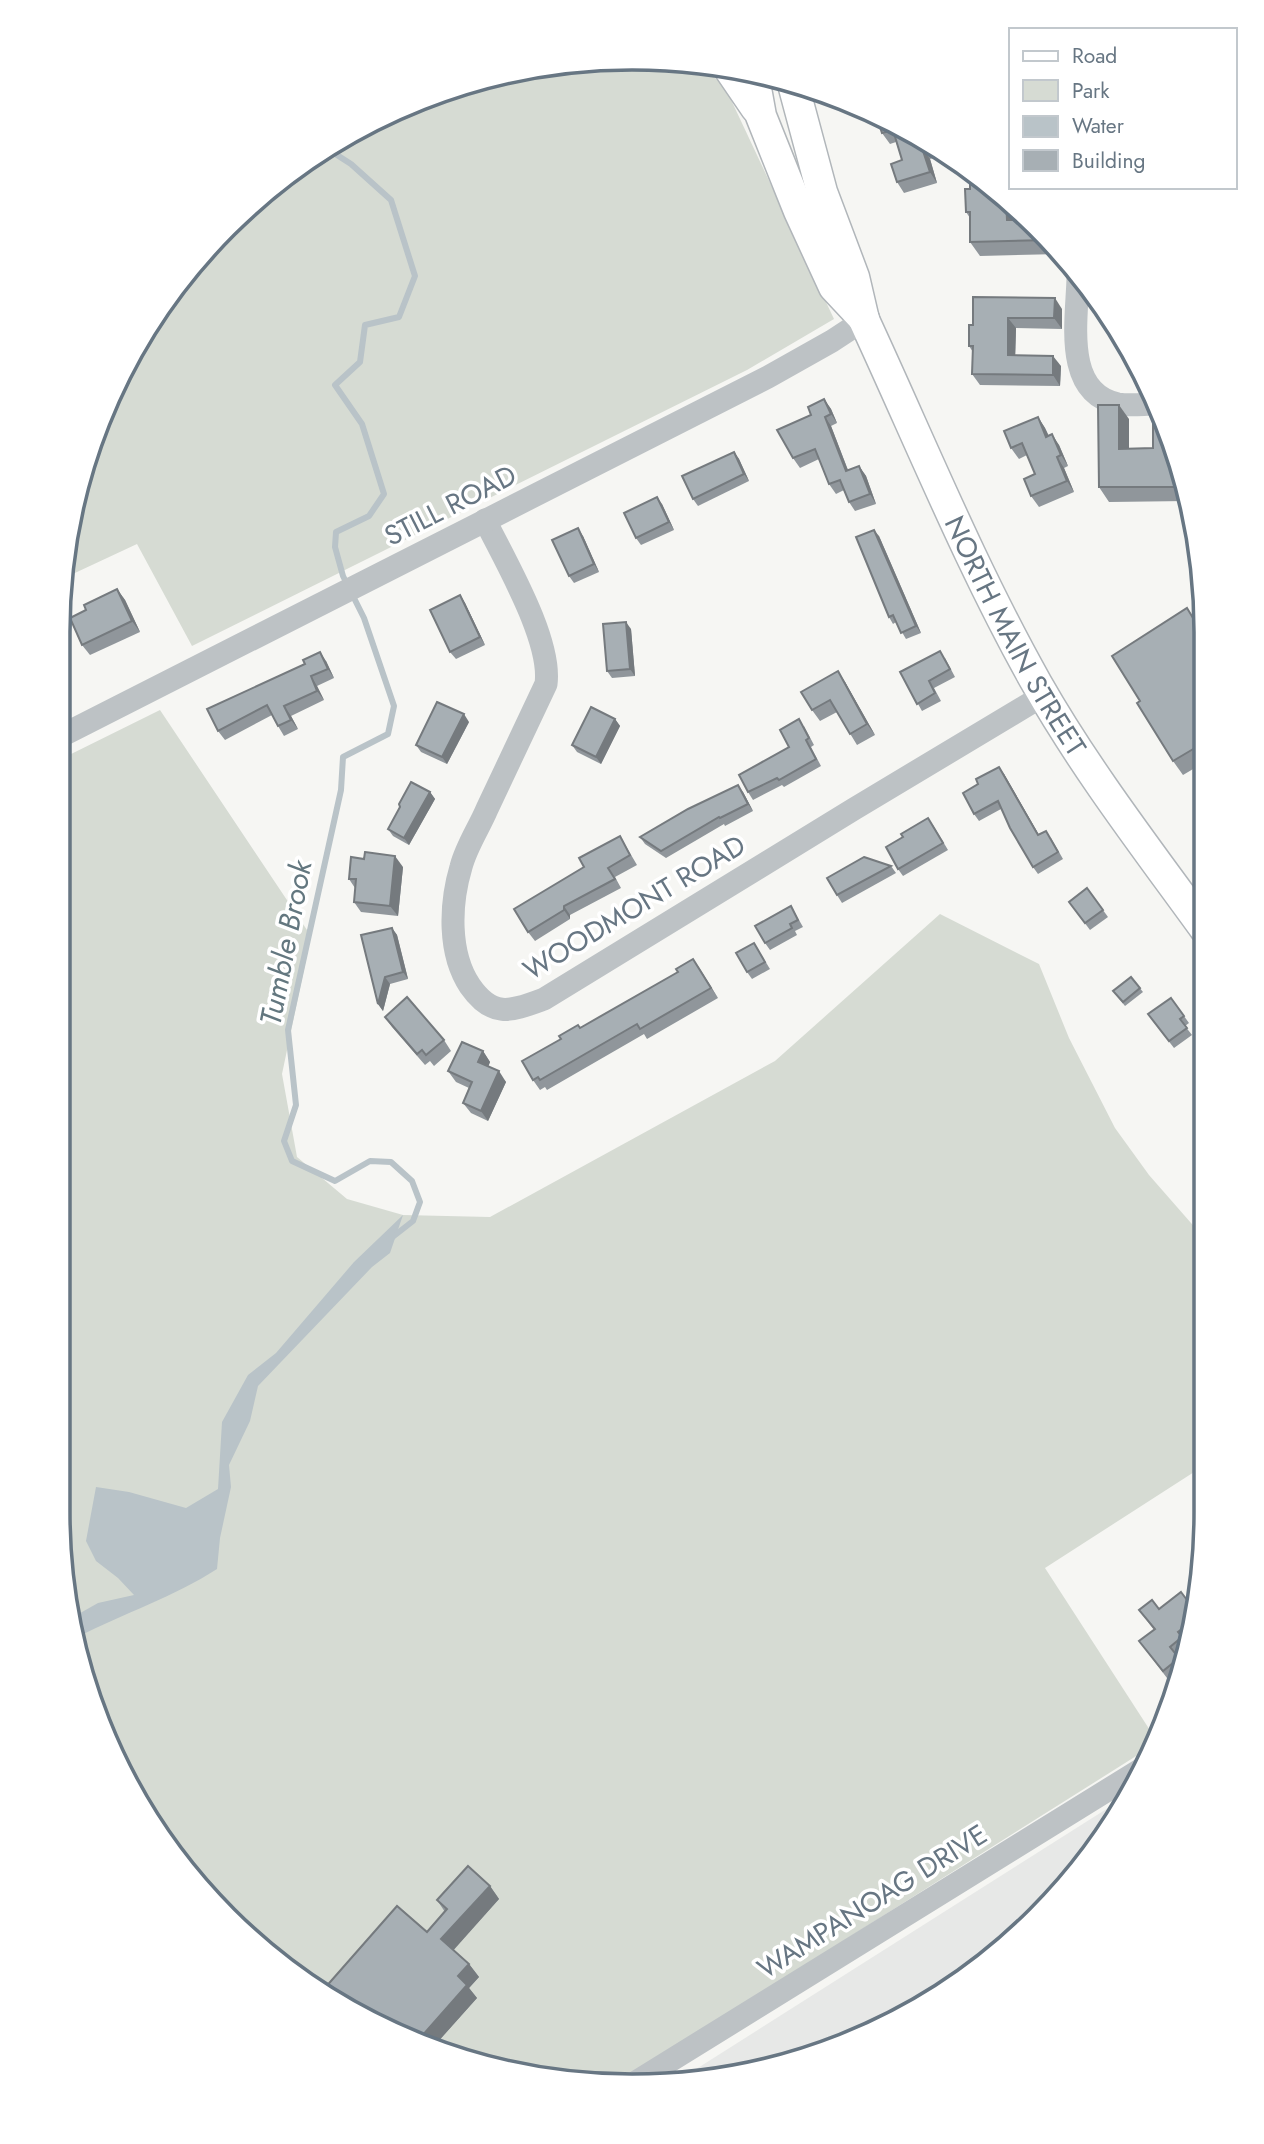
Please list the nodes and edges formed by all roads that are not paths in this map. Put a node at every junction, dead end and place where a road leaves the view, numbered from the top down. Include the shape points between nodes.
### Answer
1 (737, 80) edge
2 (755, 84) edge
3 (796, 95) edge
4 (761, 116) junction
5 (1078, 290) edge
6 (864, 320) junction
7 (1145, 404) edge
8 (485, 520) junction
9 (1044, 695) junction
10 (70, 731) edge
11 (1194, 914) edge
12 (1127, 1778) edge
13 (650, 2074) edge

1 - 4 main road
2 - 4 main road, NORTH MAIN STREET
3 - 6 main road, NORTH MAIN STREET
4 - 6 main road, NORTH MAIN STREET via 834,287
5 - 7 street via 1076,353 1081,375 1095,395 1119,404
6 - 8 street, STILL ROAD via 768,377
6 - 9 main road, NORTH MAIN STREET via 985,585
8 - 9 street, WOODMONT ROAD via 539,634 548,669 546,684 461,866 452,913 465,977 478,997 495,1008 510,1011 544,999
8 - 10 street, STILL ROAD
9 - 11 main road, NORTH MAIN STREET via 1126,821
12 - 13 street, WAMPANOAG DRIVE

